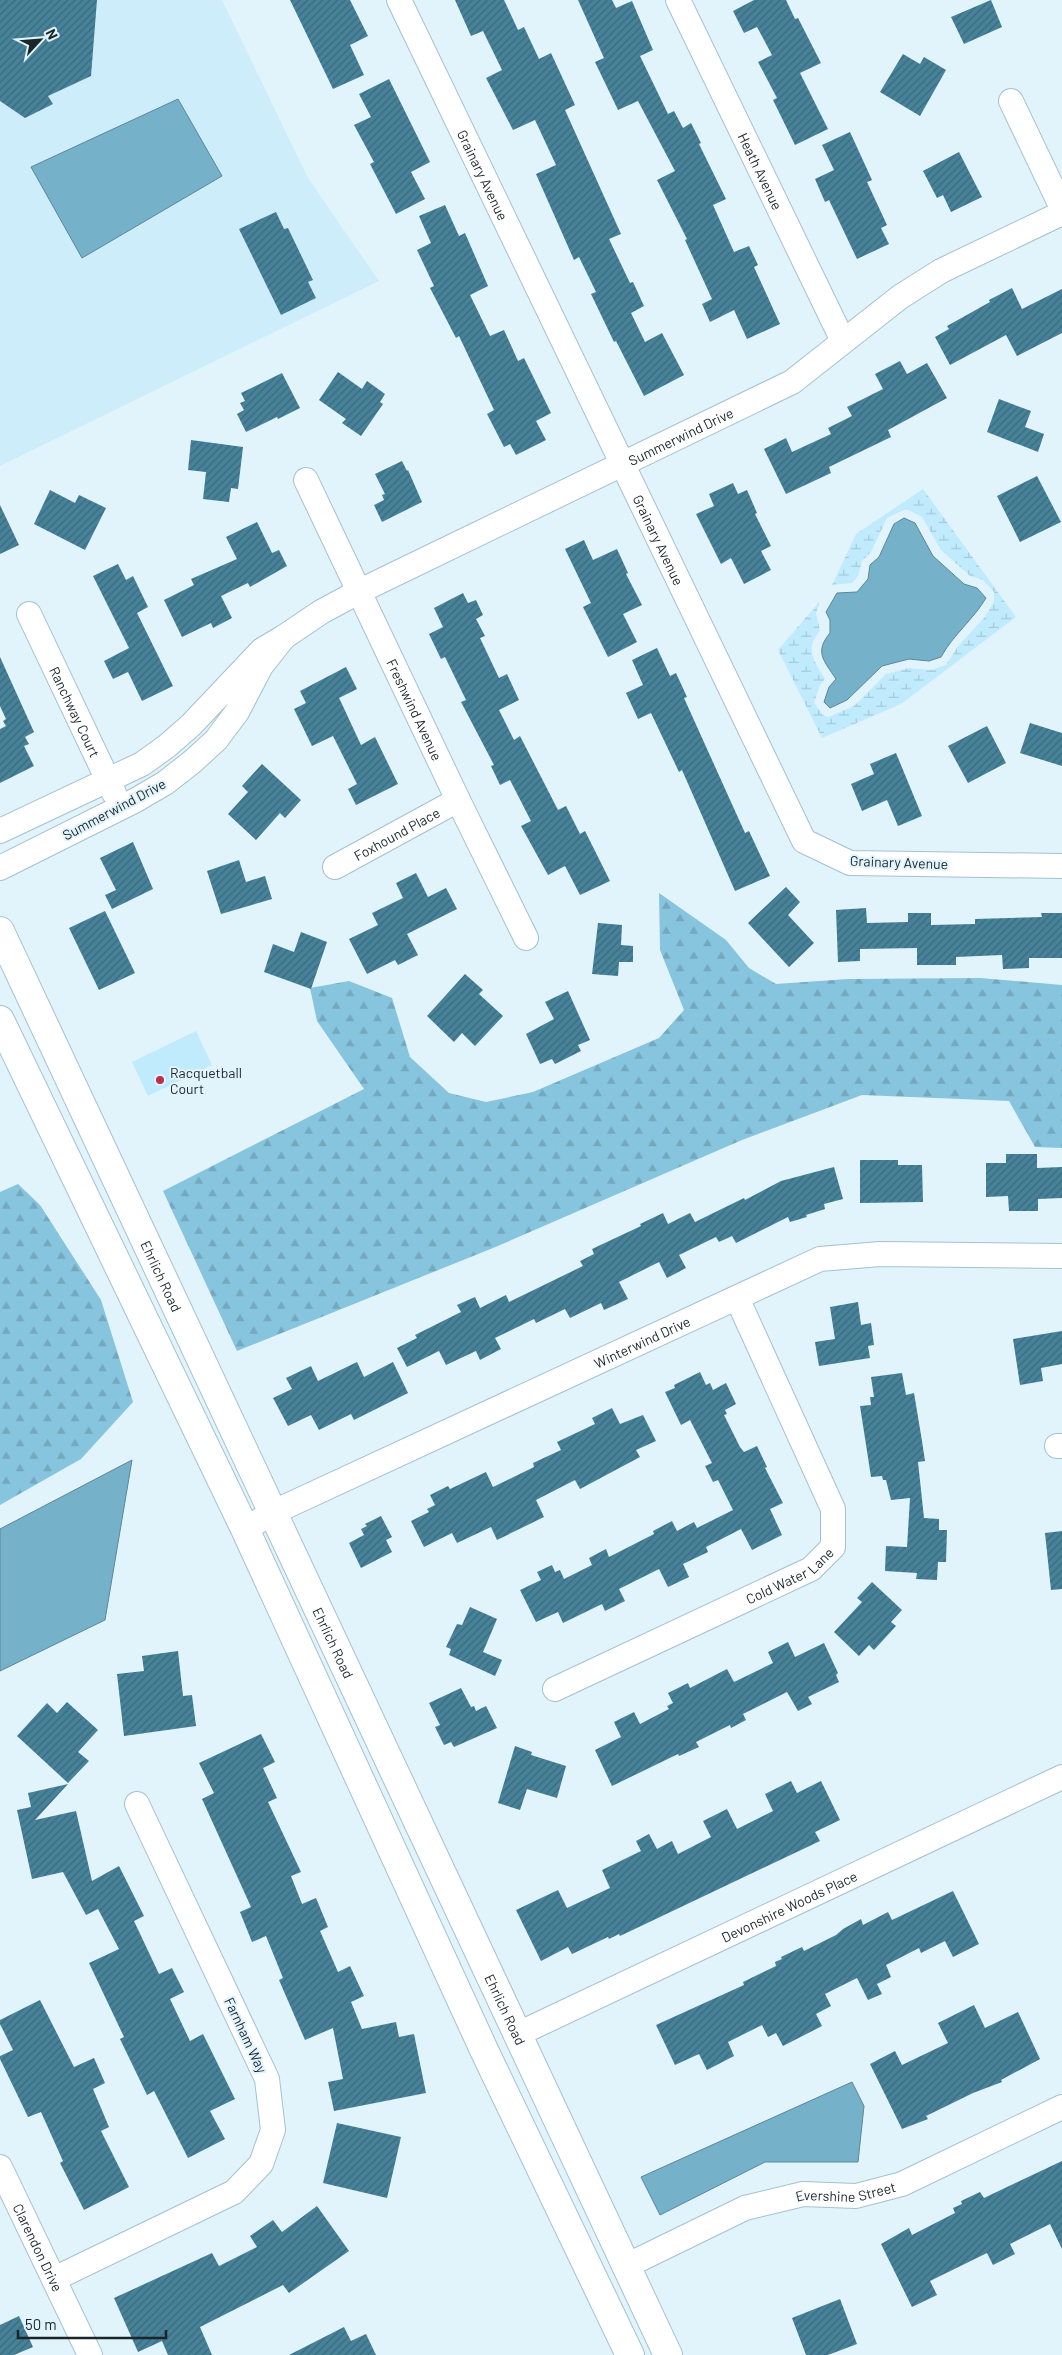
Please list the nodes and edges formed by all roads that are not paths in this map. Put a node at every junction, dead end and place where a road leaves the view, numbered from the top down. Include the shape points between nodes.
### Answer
1 (399, 0) edge
2 (678, 0) edge
3 (1011, 100) dead end
4 (1062, 208) edge
5 (1062, 213) edge
6 (843, 341) junction
7 (623, 464) junction
8 (306, 480) dead end
9 (360, 591) junction
10 (29, 614) dead end
11 (284, 637) junction
12 (108, 780) junction
13 (458, 800) junction
14 (121, 808) junction
15 (0, 831) edge
16 (1062, 866) edge
17 (335, 867) dead end
18 (0, 868) edge
19 (0, 932) edge
20 (526, 938) dead end
21 (0, 1020) edge
22 (1062, 1256) edge
23 (737, 1298) junction
24 (274, 1512) junction
25 (244, 1529) junction
26 (555, 1689) dead end
27 (1062, 1777) edge
28 (138, 1804) dead end
29 (516, 2035) junction
30 (1062, 2107) edge
31 (0, 2167) edge
32 (545, 2178) junction
33 (626, 2266) junction
34 (54, 2279) junction
35 (90, 2355) edge
36 (630, 2355) edge
37 (653, 2355) edge
38 (668, 2355) edge

1 - 7 street, Grainary Avenue
2 - 6 street, Heath Avenue
3 - 4 street
5 - 6 street, Summerwind Drive via 941,271 900,297
6 - 7 street, Summerwind Drive via 792,382
7 - 9 street, Summerwind Drive
7 - 16 street, Grainary Avenue via 804,841 850,863
8 - 9 street, Freshwind Avenue
9 - 11 street, Summerwind Drive
9 - 13 street, Freshwind Avenue
10 - 12 street, Ranchway Court
11 - 12 street, Summerwind Drive via 262,650 167,746 142,764
11 - 14 street, Summerwind Drive via 261,666 237,712 216,740 165,783
12 - 14 street, Ranchway Court
12 - 15 street, Summerwind Drive
13 - 17 street, Foxhound Place
13 - 20 street, Freshwind Avenue
14 - 18 street, Summerwind Drive
19 - 24 main road, Ehrlich Road
21 - 25 main road
22 - 23 street, Winterwind Drive via 880,1254 820,1259
23 - 24 street, Winterwind Drive
23 - 26 street, Cold Water Lane via 833,1509 832,1547 811,1569
24 - 25 street, Winterwind Drive
24 - 29 main road, Ehrlich Road
25 - 32 main road
27 - 29 street, Devonshire Woods Place
28 - 34 street, Farnham Way via 268,2079 273,2130 261,2164 234,2192
29 - 33 main road, Ehrlich Road
30 - 33 street, Evershine Street via 902,2184 856,2196 803,2194 745,2208
31 - 34 street, Clarendon Drive
32 - 36 main road
32 - 37 main road via 564,2190 589,2221
33 - 38 main road, Ehrlich Road
34 - 35 street, Clarendon Drive

